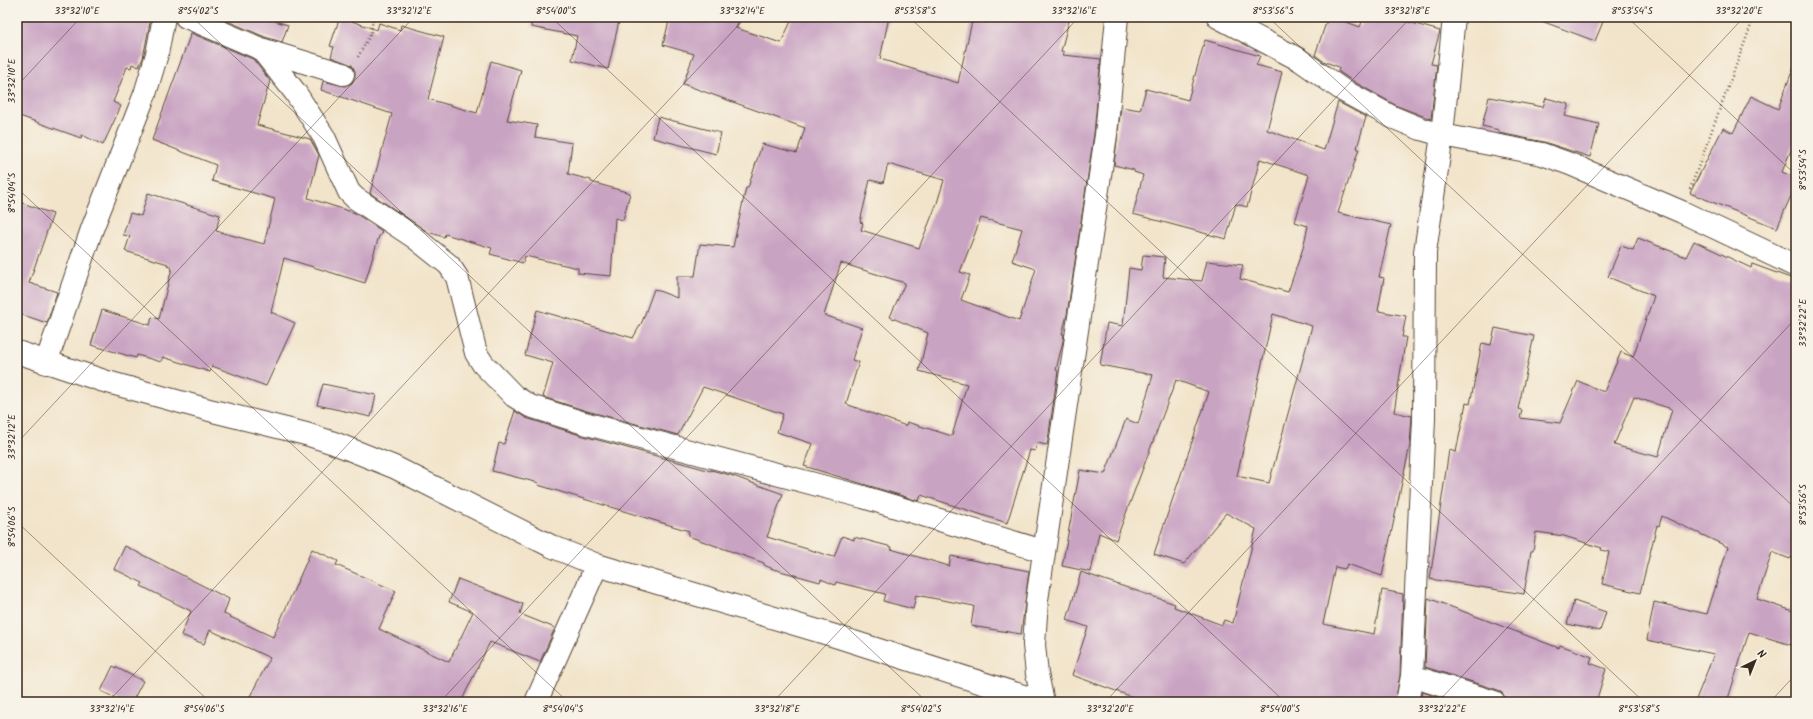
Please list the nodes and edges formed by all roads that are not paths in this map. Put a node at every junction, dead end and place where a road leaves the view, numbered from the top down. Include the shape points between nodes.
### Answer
1 (164, 17) edge
2 (186, 17) edge
3 (1117, 17) edge
4 (1218, 17) edge
5 (1454, 17) edge
6 (261, 49) junction
7 (342, 74) road end
8 (1442, 134) junction
9 (1796, 266) edge
10 (17, 352) edge
11 (46, 363) junction
12 (1043, 551) junction
13 (597, 565) junction
14 (1412, 676) junction
15 (536, 702) edge
16 (1043, 702) edge
17 (1407, 702) edge
18 (1494, 702) edge

1 - 11 street via 157,54 145,94 90,236
2 - 6 street
3 - 12 street via 1106,135
4 - 8 street via 1300,60 1344,91 1392,117 1421,129
5 - 8 street
6 - 7 street
6 - 12 street via 295,92 324,137 349,192 414,237 449,266 457,277 476,353 492,374 530,406 584,423 863,497
8 - 9 street via 1542,154 1570,164 1682,212
8 - 14 street via 1425,252 1424,419
10 - 11 street
11 - 13 street via 334,443 394,467 538,539
12 - 16 street via 1034,645
13 - 15 street
13 - 16 street via 835,636
14 - 17 street
14 - 18 street

